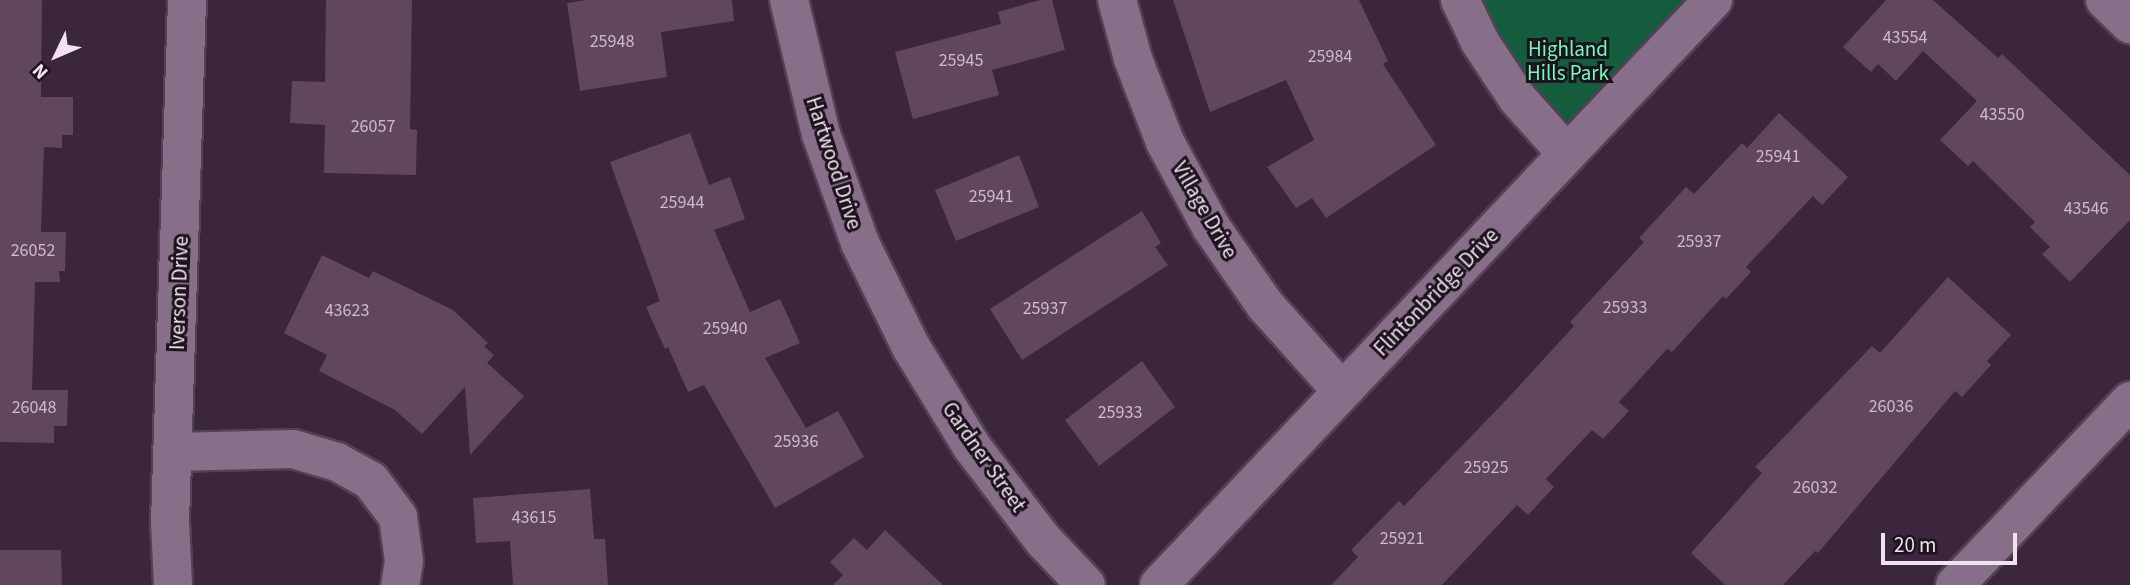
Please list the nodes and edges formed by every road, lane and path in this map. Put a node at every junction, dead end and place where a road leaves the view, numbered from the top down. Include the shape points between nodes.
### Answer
1 (187, 0) edge
2 (789, 0) edge
3 (1117, 0) edge
4 (1460, 0) edge
5 (1713, 0) edge
6 (2105, 0) edge
7 (2130, 24) edge
8 (1567, 154) junction
9 (897, 319) joint
10 (1342, 391) junction
11 (2130, 401) edge
12 (174, 452) junction
13 (173, 585) edge
14 (400, 585) edge
15 (1086, 585) edge
16 (1159, 585) edge
17 (1955, 585) edge

1 - 12 street, Iverson Drive
2 - 9 street, Hartwood Drive via 821,134 860,243
3 - 10 street, Village Drive via 1133,59 1165,142 1210,227 1265,305
4 - 8 street via 1480,42 1517,98
5 - 8 street, Flintonbridge Drive
6 - 7 street
8 - 10 street, Flintonbridge Drive
9 - 15 street, Gardner Street via 972,447 1043,540
10 - 16 street, Flintonbridge Drive
11 - 17 street
12 - 13 street, Iverson Drive
12 - 14 street via 293,449 337,462 371,481 398,517 404,561

